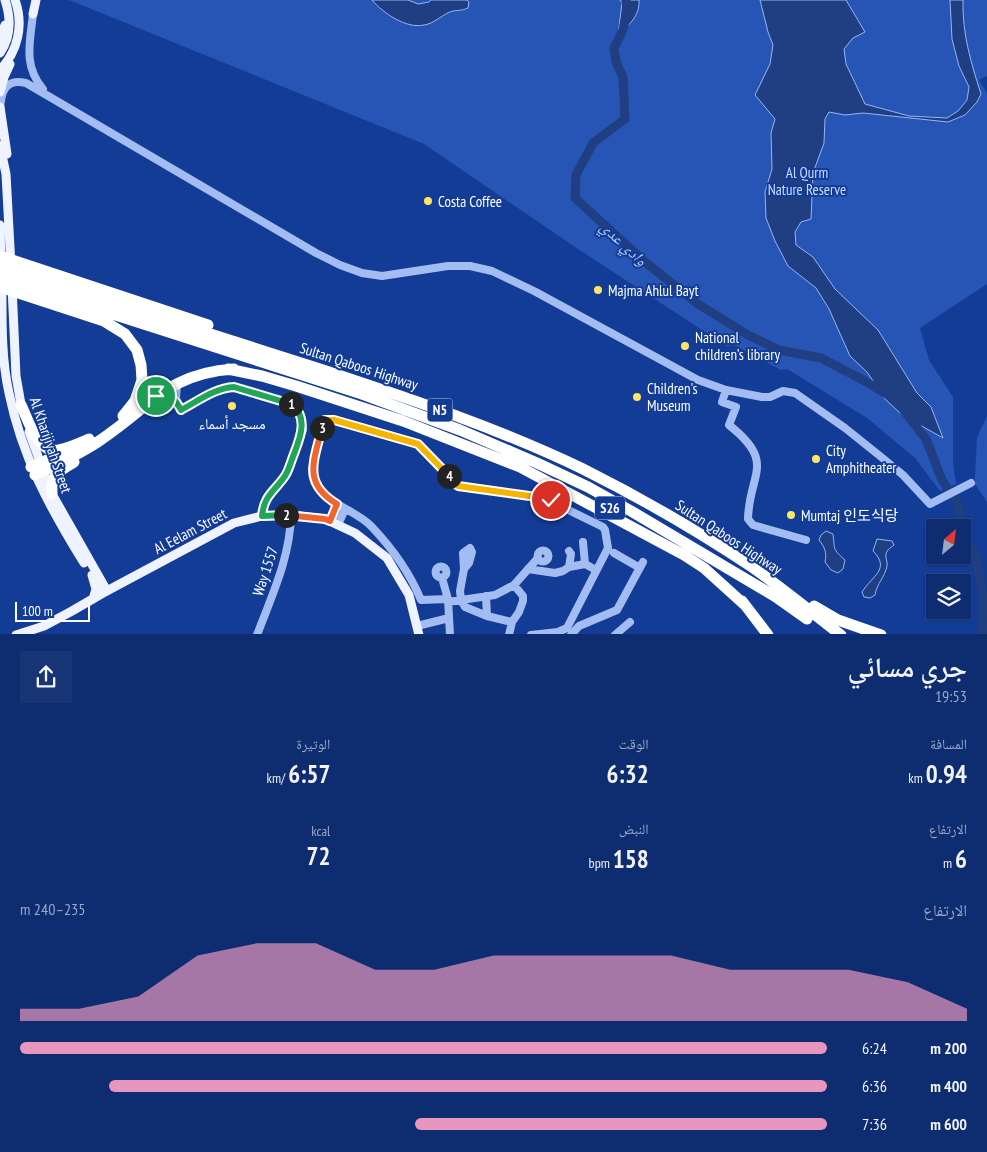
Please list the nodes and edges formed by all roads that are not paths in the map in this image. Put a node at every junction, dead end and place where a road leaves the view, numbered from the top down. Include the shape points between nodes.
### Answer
1 (15, 0) edge
2 (35, 0) edge
3 (6, 2) edge
4 (34, 14) joint
5 (19, 32) junction
6 (0, 39) edge
7 (0, 53) edge
8 (0, 70) edge
9 (0, 92) edge
10 (47, 94) junction
11 (0, 108) edge
12 (0, 146) edge
13 (6, 174) junction
14 (0, 226) edge
15 (1, 239) edge
16 (0, 256) edge
17 (0, 267) edge
18 (0, 278) edge
19 (1, 290) edge
20 (13, 296) junction
21 (2, 305) junction
22 (0, 334) edge
23 (255, 348) junction
24 (228, 369) junction
25 (3, 374) edge
26 (177, 383) junction
27 (726, 390) junction
28 (362, 394) junction
29 (156, 396) junction
30 (176, 399) junction
31 (21, 405) junction
32 (460, 430) junction
33 (91, 442) junction
34 (37, 469) junction
35 (971, 483) dead end
36 (52, 494) junction
37 (337, 504) junction
38 (345, 509) junction
39 (291, 515) junction
40 (262, 516) junction
41 (334, 523) junction
42 (806, 540) dead end
43 (583, 542) dead end
44 (569, 551) dead end
45 (614, 553) dead end
46 (538, 558) dead end
47 (585, 564) junction
48 (569, 567) junction
49 (752, 568) junction
50 (464, 569) dead end
51 (528, 569) junction
52 (596, 570) junction
53 (95, 575) junction
54 (442, 578) dead end
55 (118, 585) junction
56 (514, 585) junction
57 (105, 592) junction
58 (486, 596) junction
59 (93, 599) junction
60 (461, 600) junction
61 (448, 601) junction
62 (746, 606) junction
63 (487, 616) junction
64 (448, 618) junction
65 (630, 622) dead end
66 (418, 630) edge
67 (511, 630) edge
68 (16, 634) edge
69 (258, 634) edge
70 (450, 634) edge
71 (531, 634) edge
72 (571, 634) edge
73 (615, 634) edge
74 (768, 634) edge
75 (830, 634) edge
76 (841, 634) edge
77 (881, 634) edge

1 - 5 main road
2 - 4 main road
3 - 6 main road via 4,31
3 - 7 main road via 9,34
4 - 10 street via 30,65 32,76
5 - 8 main road via 15,48
5 - 9 main road via 18,49
10 - 11 street via 26,82 14,81 4,89
10 - 27 street via 340,265 382,276 448,266 492,271 698,380
11 - 13 main road via 7,156
12 - 13 main road, Al Kharijiyah Street
13 - 20 main road, Al Kharijiyah Street
14 - 15 main road, Al Kharijiyah Street
15 - 19 main road, Al Kharijiyah Street
16 - 23 highway via 211,326
17 - 23 highway, Sultan Qaboos Highway / N5
18 - 28 highway, Sultan Qaboos Highway / N5
19 - 20 highway
19 - 21 main road, Al Kharijiyah Street
20 - 31 main road, Al Kharijiyah Street via 16,376
20 - 33 highway via 104,321 125,334 137,350 142,380 135,401 122,417
21 - 22 street
21 - 25 main road, Al Kharijiyah Street
23 - 49 highway, Sultan Qaboos Highway / N5 via 403,396 542,451 651,506
24 - 26 highway via 194,375
24 - 28 highway via 257,369 332,390
24 - 62 highway via 279,381 402,421 520,467 684,555 704,568
25 - 34 main road, Al Kharijiyah Street
26 - 29 highway
26 - 30 street
27 - 35 street via 762,397 783,391 795,393 880,456 930,504
27 - 42 street via 722,402 736,407 730,425 750,446 758,465 748,519 753,525
28 - 32 highway, Sultan Qaboos Highway / N5
29 - 30 street
29 - 33 highway
30 - 40 street via 181,410 226,387 234,387 290,404 298,411 301,436 286,475 264,503
31 - 33 highway via 46,448 60,450
31 - 34 main road, Al Kharijiyah Street
32 - 62 highway, S26 via 692,553 728,583
32 - 75 highway, Sultan Qaboos Highway / N5 via 588,487 632,511 776,597
33 - 34 highway
33 - 36 highway via 82,457 56,475
34 - 36 main road, Al Kharijiyah Street
34 - 53 main road, Al Kharijiyah Street via 54,514
36 - 53 main road, Al Kharijiyah Street
37 - 38 street
37 - 41 street
37 - 52 street via 321,492 312,474 325,420 418,444 458,486 544,498 596,523 606,530 608,548
38 - 41 street
38 - 61 street via 360,516 388,545 402,563 421,600
39 - 40 main road, Al Eelam Street
39 - 41 main road, Al Eelam Street
39 - 69 street, Way 1557 via 286,558
40 - 55 main road, Al Eelam Street via 234,523
41 - 66 main road, Al Eelam Street via 355,533 387,558 409,595
43 - 47 street
44 - 48 street
45 - 72 street via 642,565 617,610 580,626
46 - 51 street
47 - 48 street
47 - 52 street
48 - 51 street via 555,573
49 - 76 highway, Sultan Qaboos Highway / N5
49 - 77 highway via 838,620
50 - 60 street
51 - 56 street
52 - 71 street via 567,628
53 - 55 main road via 106,584
53 - 57 main road, Al Kharijiyah Street
53 - 59 main road
54 - 61 street
55 - 57 main road, Al Eelam Street
56 - 58 street
56 - 67 street via 523,601
57 - 59 main road, Al Eelam Street
58 - 60 street
58 - 63 street
59 - 68 main road, Al Eelam Street via 44,626
60 - 61 street
60 - 63 street via 465,607
61 - 64 street
62 - 74 highway, S26
63 - 67 street
64 - 66 street
64 - 70 street
65 - 73 street

